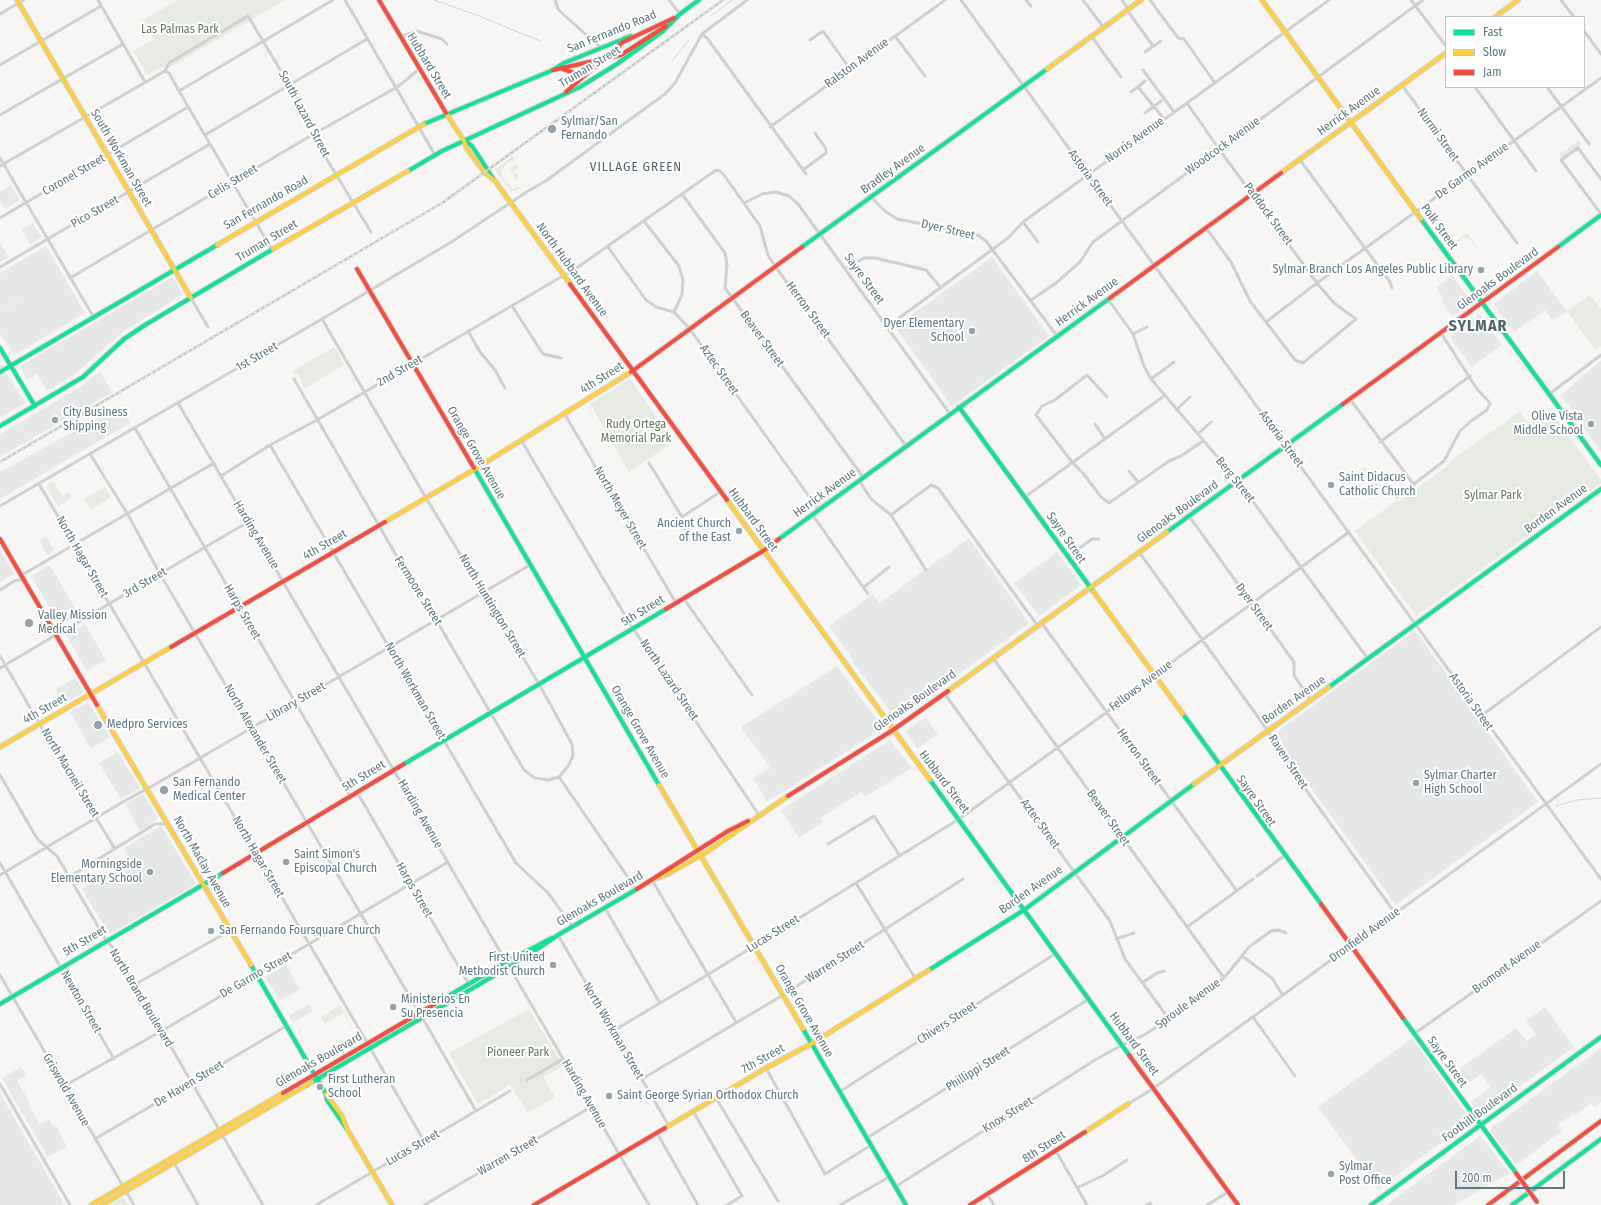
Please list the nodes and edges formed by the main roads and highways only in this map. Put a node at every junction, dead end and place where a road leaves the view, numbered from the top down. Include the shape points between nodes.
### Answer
1 (378, 0) edge
2 (699, 0) edge
3 (1141, 0) edge
4 (1262, 0) edge
5 (1518, 0) edge
6 (18, 2) edge
7 (680, 14) junction
8 (1496, 16) edge
9 (669, 24) junction
10 (635, 35) junction
11 (1445, 54) edge
12 (601, 61) junction
13 (563, 69) junction
14 (553, 70) junction
15 (570, 88) junction
16 (559, 97) junction
17 (446, 114) junction
18 (1350, 122) junction
19 (464, 141) junction
20 (490, 170) joint
21 (485, 173) joint
22 (495, 181) junction
23 (1601, 214) edge
24 (174, 269) junction
25 (357, 269) dead end
26 (191, 298) junction
27 (1482, 303) junction
28 (0, 348) edge
29 (656, 354) joint
30 (11, 366) junction
31 (632, 371) junction
32 (0, 372) edge
33 (35, 406) junction
34 (958, 407) junction
35 (0, 426) edge
36 (1601, 465) edge
37 (475, 470) junction
38 (1601, 489) edge
39 (0, 539) edge
40 (763, 551) junction
41 (739, 566) joint
42 (1089, 588) junction
43 (585, 658) junction
44 (91, 694) junction
45 (893, 730) junction
46 (0, 747) edge
47 (1220, 766) junction
48 (759, 815) junction
49 (698, 850) junction
50 (701, 855) junction
51 (652, 880) junction
52 (204, 885) junction
53 (1024, 910) junction
54 (997, 926) joint
55 (558, 935) junction
56 (470, 986) junction
57 (0, 1004) edge
58 (1601, 1037) edge
59 (811, 1044) junction
60 (369, 1046) junction
61 (314, 1074) junction
62 (317, 1079) junction
63 (1128, 1104) road end
64 (1601, 1121) edge
65 (1481, 1124) junction
66 (1601, 1139) edge
67 (1538, 1204) edge
68 (91, 1205) edge
69 (102, 1205) edge
70 (392, 1205) edge
71 (534, 1205) edge
72 (906, 1205) edge
73 (970, 1205) edge
74 (1238, 1205) edge
75 (1371, 1205) edge
76 (1488, 1205) edge
77 (1512, 1205) edge

1 - 17 main road, Hubbard Street
2 - 7 main road, San Fernando Road
3 - 29 main road, Bradley Avenue
4 - 18 main road, Polk Street
5 - 8 main road
6 - 24 main road, South Workman Street
7 - 9 main road, San Fernando Road
7 - 10 main road, San Fernando Road
9 - 12 main road, San Fernando Road via 628,52
9 - 16 main road, Truman Street via 617,64
10 - 12 main road, Truman Street via 617,46
10 - 14 main road, San Fernando Road via 564,62
11 - 18 main road, Herrick Avenue
12 - 13 main road, San Fernando Road
12 - 15 main road, Truman Street
13 - 14 main road, San Fernando Road
13 - 15 main road via 574,73 574,82
14 - 17 main road, San Fernando Road
15 - 16 main road, Truman Street
16 - 19 main road, Truman Street
17 - 19 main road, Hubbard Street
17 - 24 main road, San Fernando Road via 418,126
18 - 27 main road, Polk Street
18 - 34 main road, Herrick Avenue
19 - 20 main road, Hubbard Street via 472,146
19 - 21 main road, Hubbard Street
19 - 26 main road, Truman Street via 353,202
20 - 22 main road, North Hubbard Avenue
21 - 22 main road, North Hubbard Avenue
22 - 31 main road, North Hubbard Avenue
23 - 27 main road, Glenoaks Boulevard
24 - 26 main road, South Workman Street
24 - 30 main road, San Fernando Road
25 - 37 main road, Orange Grove Avenue
26 - 33 main road, Truman Street via 130,335 83,377
27 - 36 main road, Polk Street
27 - 42 main road, Glenoaks Boulevard
28 - 30 main road
29 - 31 main road, 4th Street
30 - 32 main road, San Fernando Road
30 - 33 main road
31 - 37 main road, 4th Street
31 - 40 main road, Hubbard Street
33 - 35 main road, Truman Street
34 - 40 main road, Herrick Avenue
34 - 42 main road, Sayre Street
37 - 43 main road, Orange Grove Avenue
37 - 44 main road, 4th Street
38 - 47 main road, Borden Avenue
39 - 44 main road, North Maclay Avenue
40 - 41 main road, Herrick Avenue
40 - 45 main road, Hubbard Street
41 - 43 main road, 5th Street
42 - 45 main road, Glenoaks Boulevard
42 - 47 main road, Sayre Street
43 - 49 main road, Orange Grove Avenue
43 - 52 main road, 5th Street via 255,852
44 - 46 main road, 4th Street
44 - 52 main road, North Maclay Avenue
45 - 48 main road, Glenoaks Boulevard
45 - 53 main road, Hubbard Street
47 - 53 main road, Borden Avenue
47 - 65 main road, Sayre Street via 1349,947
48 - 49 main road, Glenoaks Boulevard
48 - 50 main road, Glenoaks Boulevard
49 - 50 main road, Orange Grove Avenue
49 - 51 main road, Glenoaks Boulevard
50 - 51 main road, Glenoaks Boulevard
50 - 59 main road, Orange Grove Avenue
51 - 55 main road, Glenoaks Boulevard
52 - 57 main road, 5th Street
52 - 61 main road, North Maclay Avenue
53 - 54 main road, Borden Avenue
53 - 74 main road, Hubbard Street
54 - 59 main road, 7th Street
55 - 56 main road, Glenoaks Boulevard via 506,962
55 - 56 main road, Glenoaks Boulevard via 509,967
56 - 60 main road, Glenoaks Boulevard
58 - 65 main road, Foothill Boulevard
59 - 71 main road, 7th Street
59 - 72 main road, Orange Grove Avenue
60 - 61 main road, Glenoaks Boulevard
60 - 62 main road, Glenoaks Boulevard
61 - 62 main road, North Maclay Avenue
61 - 68 main road, Glenoaks Boulevard
62 - 69 main road, Glenoaks Boulevard
62 - 70 main road, North Maclay Avenue via 342,1116 347,1129
63 - 73 main road, 8th Street
64 - 76 main road
65 - 67 main road, Sayre Street, bridge
65 - 75 main road, Foothill Boulevard
66 - 77 main road

